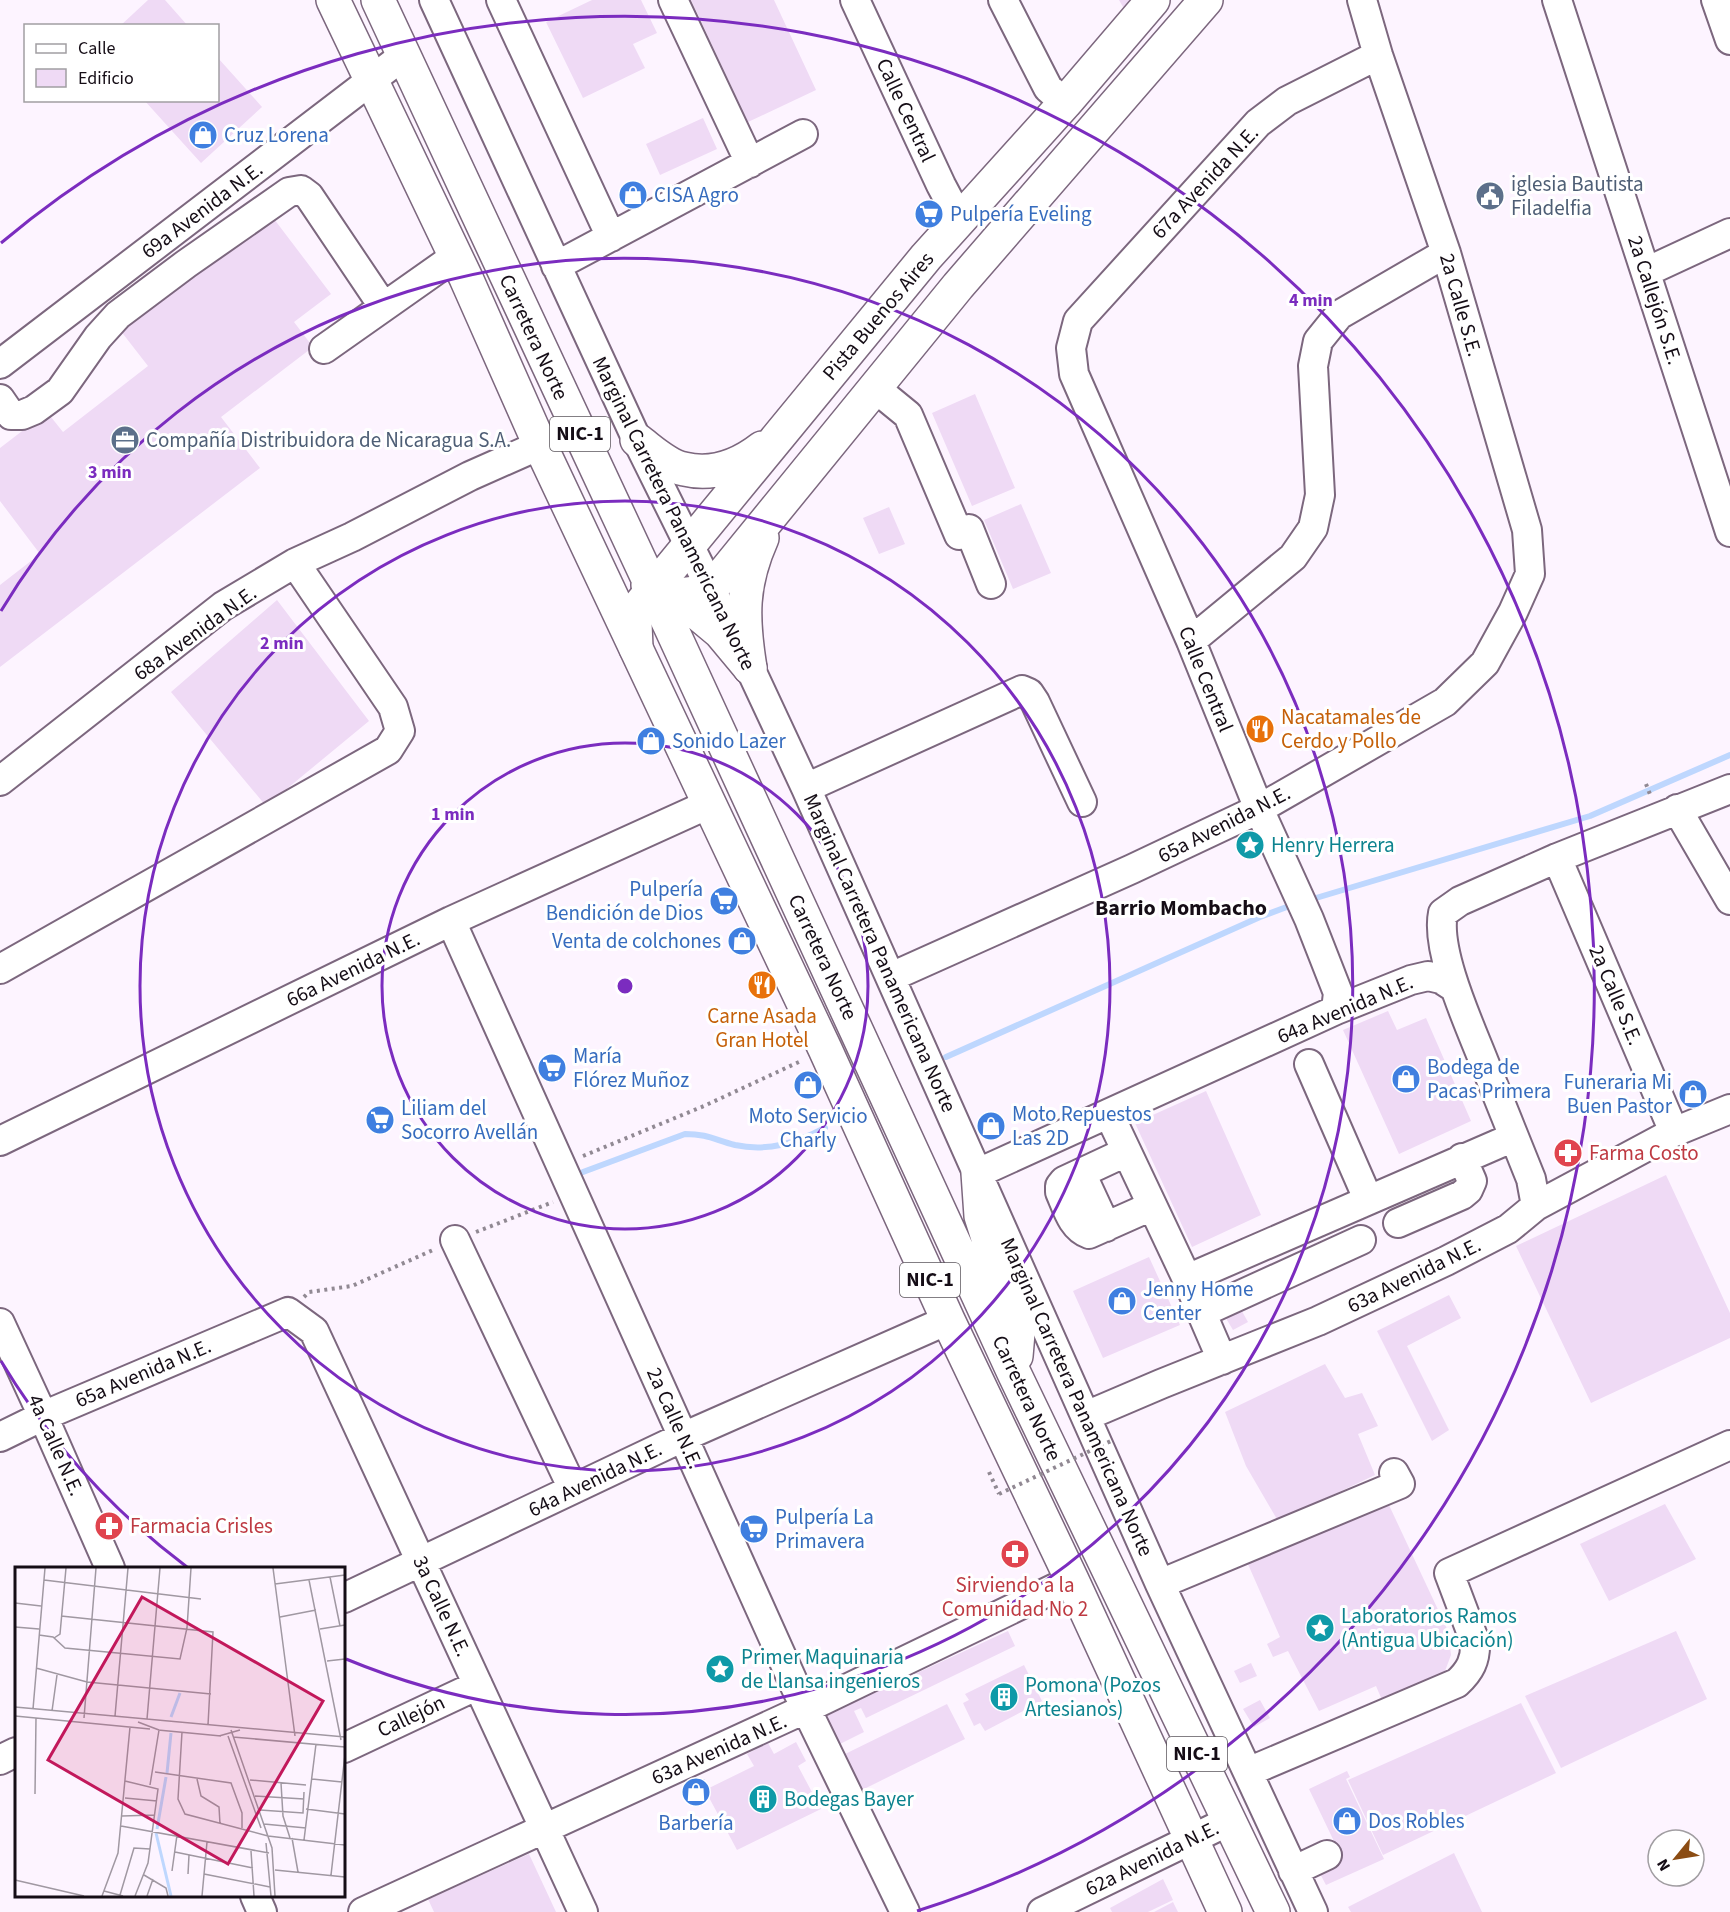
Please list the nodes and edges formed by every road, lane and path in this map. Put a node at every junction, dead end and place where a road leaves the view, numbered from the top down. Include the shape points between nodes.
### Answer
1 (333, 0) edge
2 (378, 0) edge
3 (434, 0) edge
4 (501, 0) edge
5 (673, 0) edge
6 (855, 0) edge
7 (1003, 0) edge
8 (1153, 0) edge
9 (1206, 0) edge
10 (1362, 0) edge
11 (1557, 0) edge
12 (1716, 0) edge
13 (1730, 40) edge
14 (1378, 55) junction
15 (403, 56) junction
16 (370, 81) junction
17 (1065, 103) junction
18 (803, 134) dead end
19 (750, 162) junction
20 (959, 219) junction
21 (1730, 233) edge
22 (611, 237) junction
23 (1446, 253) junction
24 (556, 266) junction
25 (461, 267) junction
26 (1646, 272) junction
27 (383, 306) junction
28 (1071, 348) joint
29 (324, 349) dead end
30 (0, 364) edge
31 (826, 379) junction
32 (867, 398) junction
33 (4, 413) edge
34 (783, 432) junction
35 (637, 440) junction
36 (540, 445) junction
37 (774, 511) junction
38 (1730, 532) edge
39 (688, 546) junction
40 (295, 563) junction
41 (991, 584) dead end
42 (711, 589) junction
43 (652, 590) junction
44 (1512, 612) joint
45 (1191, 640) junction
46 (636, 648) junction
47 (750, 668) junction
48 (0, 781) edge
49 (1646, 784) dead end
50 (806, 788) junction
51 (1730, 789) edge
52 (1651, 797) dead end
53 (1082, 802) dead end
54 (709, 804) junction
55 (1260, 809) junction
56 (1677, 809) junction
57 (1557, 858) junction
58 (1730, 900) edge
59 (452, 921) junction
60 (0, 969) edge
61 (891, 976) junction
62 (1455, 988) junction
63 (1336, 1010) junction
64 (805, 1059) dead end
65 (1309, 1064) dead end
66 (1730, 1109) edge
67 (1109, 1114) junction
68 (1674, 1132) junction
69 (1514, 1137) junction
70 (0, 1141) edge
71 (1126, 1152) junction
72 (1462, 1158) junction
73 (978, 1173) junction
74 (567, 1179) junction
75 (1368, 1199) junction
76 (1152, 1206) junction
77 (1536, 1206) junction
78 (1398, 1223) dead end
79 (455, 1240) junction
80 (1361, 1240) dead end
81 (1187, 1279) junction
82 (288, 1312) junction
83 (1202, 1313) junction
84 (948, 1320) junction
85 (2, 1327) edge
86 (1222, 1360) junction
87 (1014, 1373) junction
88 (43, 1416) junction
89 (1086, 1416) junction
90 (0, 1437) edge
91 (683, 1437) junction
92 (1113, 1440) dead end
93 (1730, 1445) edge
94 (1394, 1473) dead end
95 (573, 1490) junction
96 (999, 1494) dead end
97 (422, 1562) junction
98 (109, 1567) edge
99 (1072, 1581) junction
100 (1160, 1584) junction
101 (345, 1598) edge
102 (478, 1684) junction
103 (805, 1709) junction
104 (345, 1748) edge
105 (15, 1752) edge
106 (0, 1760) edge
107 (1248, 1772) junction
108 (1229, 1821) junction
109 (545, 1828) junction
110 (1192, 1839) junction
111 (1327, 1854) dead end
112 (1293, 1871) junction
113 (255, 1897) edge
114 (262, 1912) edge
115 (363, 1912) edge
116 (583, 1912) edge
117 (905, 1912) edge
118 (1042, 1912) edge
119 (1225, 1912) edge
120 (1273, 1912) edge
121 (1312, 1912) edge

1 - 16 main road, Carretera Norte / NIC-1
2 - 15 main road, Carretera Norte / NIC-1
3 - 24 street, Marginal Carretera Panamericana Norte
4 - 22 street
5 - 19 street
6 - 20 street, Calle Central
7 - 17 street via 1048,88
8 - 17 main road, Pista Buenos Aires
9 - 32 main road, Pista Buenos Aires via 966,277
10 - 14 street, 2a Calle S.E.
11 - 26 street, 2a Callejón S.E.
12 - 13 street
14 - 23 street, 2a Calle S.E.
14 - 28 street, 67a Avenida N.E. via 1287,101 1258,123 1078,321
15 - 16 street, 69a Avenida N.E.
15 - 43 main road, Carretera Norte / NIC-1
16 - 25 main road, Carretera Norte / NIC-1
16 - 30 street, 69a Avenida N.E.
17 - 20 main road, Pista Buenos Aires
18 - 19 street
19 - 22 street
20 - 31 main road, Pista Buenos Aires
21 - 26 street
22 - 24 street
23 - 44 street, 2a Calle S.E. via 1527,530 1530,574
23 - 45 street via 1339,315 1318,341 1313,366 1320,495 1313,528 1293,557
24 - 35 street, Marginal Carretera Panamericana Norte
25 - 27 street
25 - 36 main road, Carretera Norte / NIC-1
25 - 43 main road via 535,369 630,567
26 - 38 street, 2a Callejón S.E.
27 - 29 street
27 - 33 street via 309,196 301,190 289,192 118,315 60,391 22,415
28 - 45 street, Calle Central via 1074,374
31 - 32 main road
31 - 34 main road, Pista Buenos Aires
32 - 37 main road, Pista Buenos Aires
32 - 41 street via 908,415 959,535 969,529
34 - 35 main road via 746,460 714,471 683,469
34 - 39 main road, Pista Buenos Aires
35 - 39 street, Marginal Carretera Panamericana Norte
36 - 40 street, 68a Avenida N.E.
36 - 46 main road, Carretera Norte / NIC-1
37 - 42 main road, Pista Buenos Aires
37 - 47 main road via 748,578 743,608
39 - 42 street, Marginal Carretera Panamericana Norte
39 - 43 main road, Pista Buenos Aires
40 - 48 street, 68a Avenida N.E. via 224,606
40 - 60 street via 393,707 400,731 388,750
42 - 43 main road via 690,595
42 - 47 street, Marginal Carretera Panamericana Norte
43 - 46 main road, Pista Buenos Aires via 640,605 635,623
43 - 47 main road via 696,612 720,632
43 - 87 main road, Carretera Norte / NIC-1
44 - 55 street, 65a Avenida N.E. via 1485,663 1445,702
45 - 55 street, Calle Central
46 - 54 main road, Carretera Norte / NIC-1
47 - 50 street, Marginal Carretera Panamericana Norte
49 - 52 path
50 - 53 street via 1022,690 1035,702
50 - 61 street, Marginal Carretera Panamericana Norte
51 - 56 street
54 - 59 street, 66a Avenida N.E.
54 - 84 main road, Carretera Norte / NIC-1
55 - 61 street, 65a Avenida N.E.
55 - 63 street, Calle Central via 1338,993
56 - 57 street
56 - 58 street
57 - 62 street via 1443,912 1442,934
57 - 68 street, 2a Calle S.E.
59 - 70 street, 66a Avenida N.E.
59 - 74 street, 2a Calle N.E.
61 - 73 street, Marginal Carretera Panamericana Norte
62 - 63 street, 64a Avenida N.E. via 1428,976
62 - 69 street
63 - 67 street, 64a Avenida N.E.
64 - 74 path via 704,1106
65 - 75 street
66 - 68 street, 63a Avenida N.E.
67 - 71 street
67 - 73 street, 64a Avenida N.E.
68 - 77 street, 63a Avenida N.E.
69 - 72 street
69 - 77 street via 1531,1179
71 - 76 street
71 - 76 street via 1081,1173 1106,1227
72 - 75 street
72 - 78 street via 1472,1181 1468,1190
73 - 87 main road via 981,1216 1018,1333
73 - 89 street, Marginal Carretera Panamericana Norte
74 - 79 path
74 - 91 street, 2a Calle N.E.
75 - 81 street
76 - 81 street
77 - 86 street, 63a Avenida N.E. via 1508,1229 1446,1261 1318,1321
79 - 82 path via 352,1286 309,1292
79 - 95 street
80 - 83 street
81 - 83 street
82 - 88 street, 65a Avenida N.E.
82 - 97 street, 3a Calle N.E. via 314,1331
83 - 86 street
84 - 91 street, 64a Avenida N.E.
84 - 99 main road, Carretera Norte / NIC-1
85 - 88 street, 4a Calle N.E.
86 - 89 street, 63a Avenida N.E.
87 - 108 main road, Carretera Norte / NIC-1
88 - 90 street, 65a Avenida N.E.
88 - 98 street, 4a Calle N.E.
89 - 100 street, Marginal Carretera Panamericana Norte
91 - 95 street, 64a Avenida N.E.
91 - 103 street, 2a Calle N.E.
92 - 96 path, bridge
93 - 107 street via 1449,1573 1476,1654 1457,1683
94 - 100 street via 1400,1484
95 - 97 street, 64a Avenida N.E.
97 - 101 street, 64a Avenida N.E.
97 - 102 street, 3a Calle N.E.
99 - 103 street, 63a Avenida N.E.
99 - 110 main road, Carretera Norte / NIC-1
100 - 107 street, Marginal Carretera Panamericana Norte
102 - 104 street, Callejón
102 - 109 street, 3a Calle N.E.
103 - 109 street, 63a Avenida N.E.
103 - 117 street, 2a Calle N.E.
105 - 106 street
107 - 112 street, Marginal Carretera Panamericana Norte
108 - 110 street, 62a Avenida N.E.
108 - 120 main road, Carretera Norte / NIC-1
109 - 115 street, 63a Avenida N.E.
109 - 116 street, 3a Calle N.E.
110 - 118 street, 62a Avenida N.E. via 1077,1903
110 - 119 main road, Carretera Norte / NIC-1
111 - 112 street
112 - 121 street, Marginal Carretera Panamericana Norte
113 - 114 street

